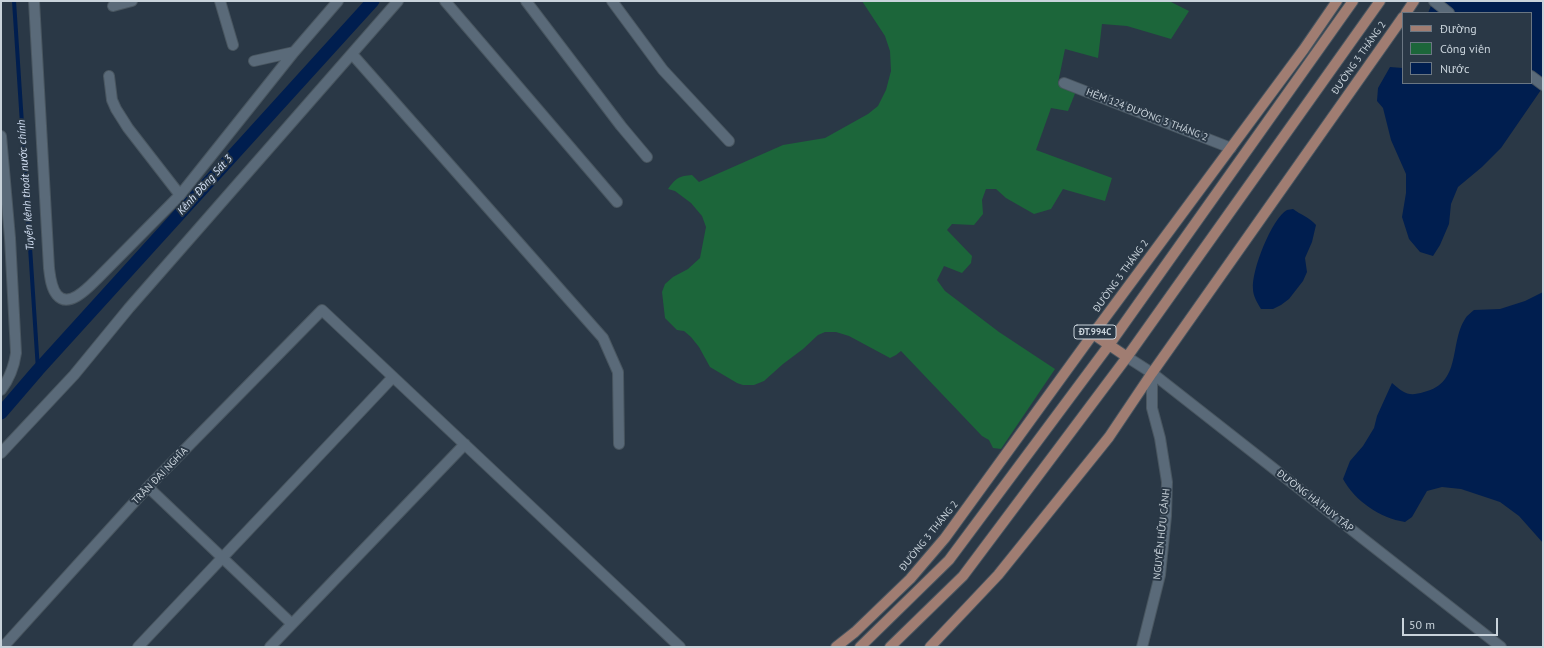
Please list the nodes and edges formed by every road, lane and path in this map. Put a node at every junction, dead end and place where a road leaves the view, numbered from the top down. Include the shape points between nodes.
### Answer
1 (34, 1) edge
2 (132, 1) edge
3 (220, 1) edge
4 (338, 1) edge
5 (398, 1) edge
6 (445, 1) edge
7 (526, 1) edge
8 (612, 1) edge
9 (1337, 1) edge
10 (1353, 1) edge
11 (1380, 1) edge
12 (1414, 1) edge
13 (1434, 1) edge
14 (113, 6) dead end
15 (1407, 12) edge
16 (1448, 12) edge
17 (1402, 18) edge
18 (233, 45) dead end
19 (294, 52) junction
20 (352, 54) junction
21 (254, 61) dead end
22 (109, 76) dead end
23 (1532, 77) edge
24 (1064, 83) dead end
25 (1543, 85) edge
26 (1, 136) edge
27 (729, 141) dead end
28 (1230, 148) junction
29 (647, 157) dead end
30 (180, 195) junction
31 (617, 202) dead end
32 (6, 240) edge
33 (1093, 334) junction
34 (1110, 345) junction
35 (1127, 357) junction
36 (1152, 373) junction
37 (393, 377) junction
38 (1, 390) edge
39 (465, 444) junction
40 (620, 444) dead end
41 (1, 453) edge
42 (148, 487) junction
43 (223, 557) junction
44 (292, 624) junction
45 (3, 647) edge
46 (138, 647) edge
47 (270, 647) edge
48 (680, 647) edge
49 (836, 647) edge
50 (860, 647) edge
51 (890, 647) edge
52 (930, 647) edge
53 (1142, 647) edge
54 (1501, 647) edge

1 - 30 street via 49,268 57,296 72,299 84,291
2 - 14 street
3 - 18 street
4 - 19 street
5 - 20 street
6 - 31 street
7 - 29 street
8 - 27 street via 663,70
9 - 28 main road, ĐƯỜNG 3 THÁNG 2 / ĐT.994C
10 - 34 main road, ĐT.994C
11 - 35 main road, ĐƯỜNG 3 THÁNG 2
12 - 15 main road
13 - 16 street
17 - 36 main road, ĐƯỜNG 3 THÁNG 2
19 - 21 street
19 - 30 street
20 - 40 street via 603,338 618,372
20 - 41 street via 129,308 74,375
22 - 30 street via 112,100 116,109
23 - 25 street
24 - 28 street, HẺM 124 ĐƯỜNG 3 THÁNG 2
26 - 32 street
28 - 33 main road, ĐƯỜNG 3 THÁNG 2 / ĐT.994C
32 - 38 street via 16,353 14,367
33 - 34 main road
33 - 49 main road, ĐƯỜNG 3 THÁNG 2 / ĐT.994C via 945,538 910,579 856,632
34 - 35 main road
34 - 50 main road, ĐT.994C via 949,560
35 - 36 street, ĐƯỜNG HÀ HUY TẬP
35 - 51 main road, ĐƯỜNG 3 THÁNG 2 via 963,576
36 - 52 main road, ĐƯỜNG 3 THÁNG 2 via 1109,437 998,575
36 - 53 street, NGUYỄN HỮU CẢNH via 1152,408 1167,482 1166,516 1160,576
36 - 54 street, ĐƯỜNG HÀ HUY TẬP
37 - 39 street
37 - 42 street, TRẦN ĐẠI NGHĨA via 322,310
37 - 43 street
39 - 44 street
39 - 48 street
42 - 43 street
42 - 45 street, TRẦN ĐẠI NGHĨA
43 - 44 street
43 - 46 street
44 - 47 street

